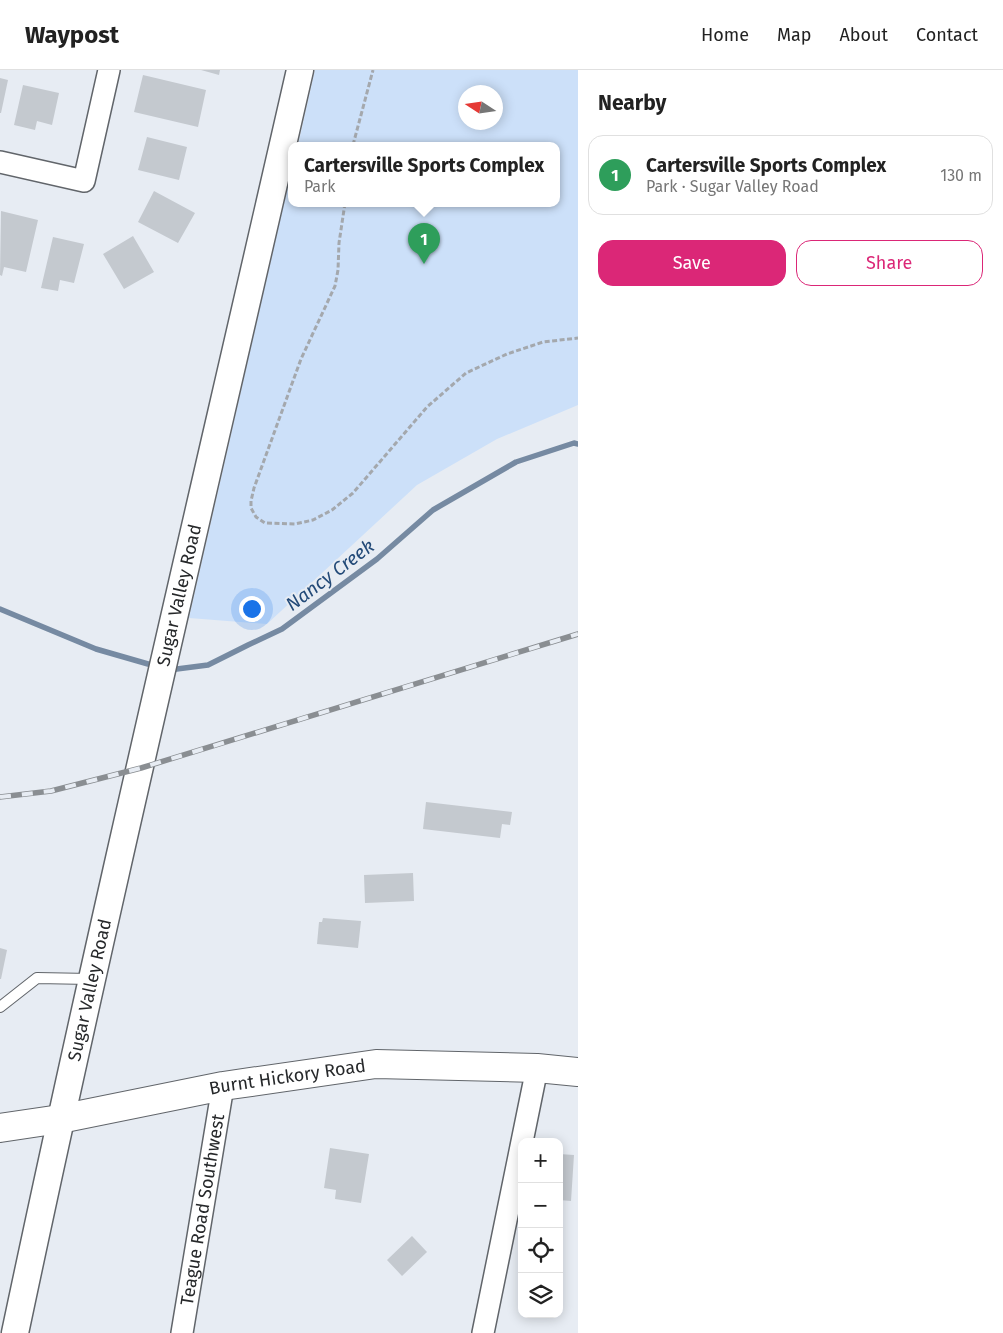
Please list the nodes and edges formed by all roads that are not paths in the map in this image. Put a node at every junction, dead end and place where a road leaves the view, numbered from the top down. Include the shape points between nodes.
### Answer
1 (108, 70) edge
2 (300, 70) edge
3 (0, 162) edge
4 (90, 979) junction
5 (0, 1007) edge
6 (537, 1068) junction
7 (578, 1072) edge
8 (223, 1086) junction
9 (60, 1119) junction
10 (0, 1128) edge
11 (15, 1333) edge
12 (182, 1333) edge
13 (483, 1333) edge

1 - 3 street via 84,181
2 - 4 street, Sugar Valley Road
4 - 5 lane via 37,978
4 - 9 street, Sugar Valley Road
6 - 7 main road, Burnt Hickory Road
6 - 8 main road, Burnt Hickory Road via 376,1064
6 - 13 street
8 - 9 main road, Burnt Hickory Road
8 - 12 street, Teague Road Southwest
9 - 10 main road, Burnt Hickory Road
9 - 11 street, Sugar Valley Road

